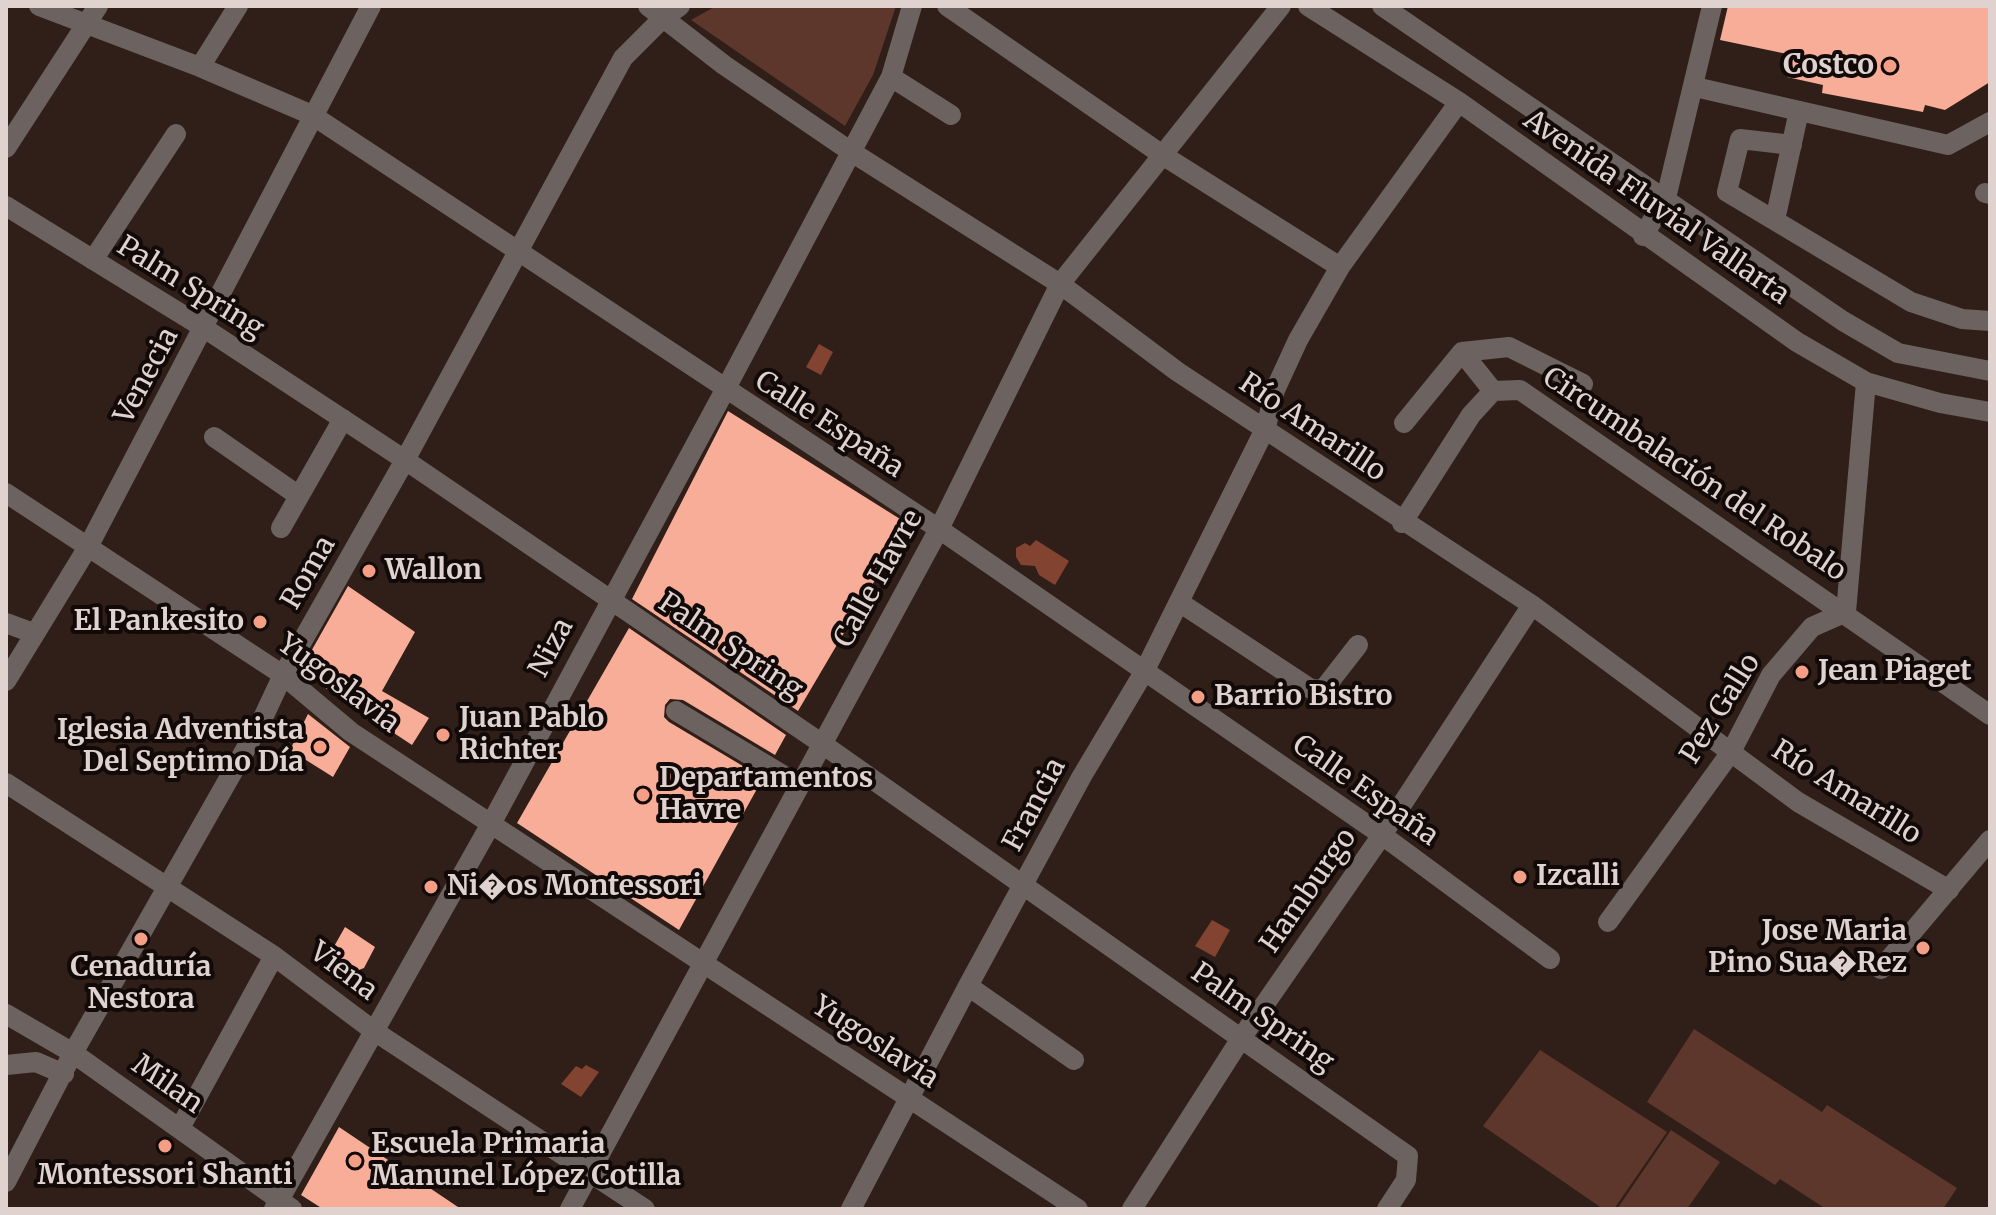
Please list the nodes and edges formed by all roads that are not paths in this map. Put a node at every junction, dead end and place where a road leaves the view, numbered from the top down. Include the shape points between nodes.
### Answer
1 (39, 6) edge
2 (238, 6) edge
3 (371, 6) edge
4 (912, 6) edge
5 (947, 6) edge
6 (1281, 6) edge
7 (1308, 6) edge
8 (1382, 6) edge
9 (1712, 6) edge
10 (664, 10) edge
11 (93, 14) edge
12 (200, 67) junction
13 (891, 77) junction
14 (1695, 87) junction
15 (1459, 102) junction
16 (1799, 111) junction
17 (312, 115) junction
18 (951, 115) dead end
19 (1990, 122) edge
20 (176, 134) dead end
21 (9, 137) edge
22 (1792, 145) junction
23 (850, 151) junction
24 (1164, 156) junction
25 (1666, 198) junction
26 (6, 206) edge
27 (1775, 220) junction
28 (1643, 236) junction
29 (518, 252) junction
30 (93, 260) junction
31 (1340, 267) junction
32 (1060, 284) junction
33 (1990, 321) edge
34 (204, 328) junction
35 (1462, 352) junction
36 (1990, 371) edge
37 (1866, 382) junction
38 (1583, 384) dead end
39 (725, 390) junction
40 (1493, 391) junction
41 (1990, 412) edge
42 (343, 419) junction
43 (1404, 423) dead end
44 (1266, 427) junction
45 (214, 437) dead end
46 (405, 460) junction
47 (6, 493) edge
48 (299, 496) junction
49 (1402, 523) junction
50 (281, 528) dead end
51 (939, 529) junction
52 (88, 547) junction
53 (609, 599) junction
54 (1179, 602) junction
55 (1532, 605) junction
56 (1846, 612) junction
57 (6, 623) edge
58 (33, 633) junction
59 (1358, 645) dead end
60 (1144, 672) junction
61 (283, 675) junction
62 (6, 681) edge
63 (676, 711) dead end
64 (1990, 715) edge
65 (821, 743) junction
66 (1731, 752) junction
67 (6, 783) edge
68 (798, 784) junction
69 (492, 822) junction
70 (1382, 835) junction
71 (1989, 842) edge
72 (1024, 885) junction
73 (168, 889) junction
74 (1949, 890) junction
75 (1608, 922) dead end
76 (274, 956) junction
77 (1550, 959) dead end
78 (702, 962) junction
79 (1881, 969) dead end
80 (968, 986) junction
81 (6, 1014) edge
82 (374, 1031) junction
83 (1242, 1037) junction
84 (73, 1053) junction
85 (1074, 1060) dead end
86 (6, 1065) edge
87 (64, 1074) junction
88 (907, 1097) junction
89 (180, 1128) junction
90 (591, 1174) junction
91 (6, 1182) edge
92 (281, 1206) edge
93 (570, 1209) edge
94 (645, 1209) edge
95 (851, 1209) edge
96 (1078, 1209) edge
97 (1132, 1209) edge
98 (1387, 1209) edge

1 - 11 street, Calle España
2 - 12 street
3 - 17 street, Venecia
4 - 13 street, Niza
5 - 24 street
6 - 24 street, Calle Havre
7 - 15 street, Avenida Fluvial Vallarta
8 - 25 street, Avenida Fluvial Vallarta
9 - 14 street
10 - 23 street, Río Amarillo via 724,65
10 - 29 street, Roma via 623,58
11 - 12 street, Calle España
11 - 21 street
12 - 17 street, Calle España
13 - 18 street
13 - 23 street, Niza
14 - 16 street
14 - 25 street
15 - 28 street, Avenida Fluvial Vallarta
15 - 31 street, Francia
16 - 19 street via 1948,145
16 - 22 street
17 - 29 street, Calle España
17 - 34 street, Venecia
20 - 30 street
22 - 27 street
22 - 27 street via 1740,139 1727,192
23 - 32 street, Río Amarillo
23 - 39 street, Niza
24 - 31 street
24 - 32 street, Calle Havre
25 - 28 street
25 - 36 street, Avenida Fluvial Vallarta via 1898,353
26 - 30 street, Palm Spring
27 - 33 street via 1911,302 1962,319
28 - 37 street, Avenida Fluvial Vallarta via 1797,342
29 - 39 street, Calle España
29 - 46 street, Roma
30 - 34 street, Palm Spring
31 - 44 street, Francia via 1298,340 1275,390
32 - 44 street, Río Amarillo via 1178,372
32 - 51 street, Calle Havre
34 - 42 street, Palm Spring
34 - 52 street, Venecia
35 - 38 street via 1509,347
35 - 40 street
35 - 43 street
37 - 41 street, Avenida Fluvial Vallarta
37 - 56 street
39 - 51 street, Calle España
39 - 53 street, Niza
40 - 49 street via 1471,415
40 - 56 street, Circumbalación del Robalo via 1520,390
42 - 46 street, Palm Spring
42 - 48 street
44 - 49 street, Río Amarillo
44 - 54 street, Francia
45 - 48 street
46 - 53 street, Palm Spring
46 - 61 street, Roma
47 - 52 street, Yugoslavia
48 - 50 street
49 - 55 street, Río Amarillo
51 - 60 street, Calle España
51 - 65 street, Calle Havre
52 - 58 street, Venecia
52 - 61 street, Yugoslavia
53 - 65 street, Palm Spring
53 - 69 street, Niza
54 - 59 street via 1311,689 1323,690
54 - 60 street, Francia
55 - 66 street, Río Amarillo
55 - 70 street, Hamburgo
56 - 64 street, Circumbalación del Robalo
56 - 66 street, Pez Gallo via 1812,627 1771,675
57 - 58 street
58 - 62 street, Venecia
60 - 70 street, Calle España
60 - 72 street, Francia
61 - 69 street, Yugoslavia via 351,732
61 - 73 street, Roma
63 - 68 street
65 - 68 street, Calle Havre
65 - 72 street, Palm Spring
66 - 74 street, Río Amarillo via 1798,802
66 - 75 street, Pez Gallo
67 - 73 street, Viena
68 - 78 street, Calle Havre
69 - 78 street, Yugoslavia
69 - 82 street, Niza
70 - 77 street, Calle España
70 - 83 street, Hamburgo
71 - 74 street
72 - 80 street, Francia
72 - 83 street, Palm Spring
73 - 76 street, Viena
73 - 84 street, Roma
74 - 79 street
76 - 82 street, Viena
76 - 89 street
78 - 88 street, Yugoslavia
78 - 90 street, Calle Havre
80 - 85 street
80 - 88 street, Francia
81 - 84 street, Milan
82 - 90 street, Viena
82 - 92 street, Niza
83 - 97 street, Hamburgo
83 - 98 street, Palm Spring via 1408,1156 1406,1180
84 - 87 street, Roma
84 - 89 street, Milan
86 - 87 street via 36,1062
87 - 91 street, Roma
88 - 95 street, Francia
88 - 96 street, Yugoslavia
89 - 92 street, Milan
90 - 93 street, Calle Havre
90 - 94 street, Viena

